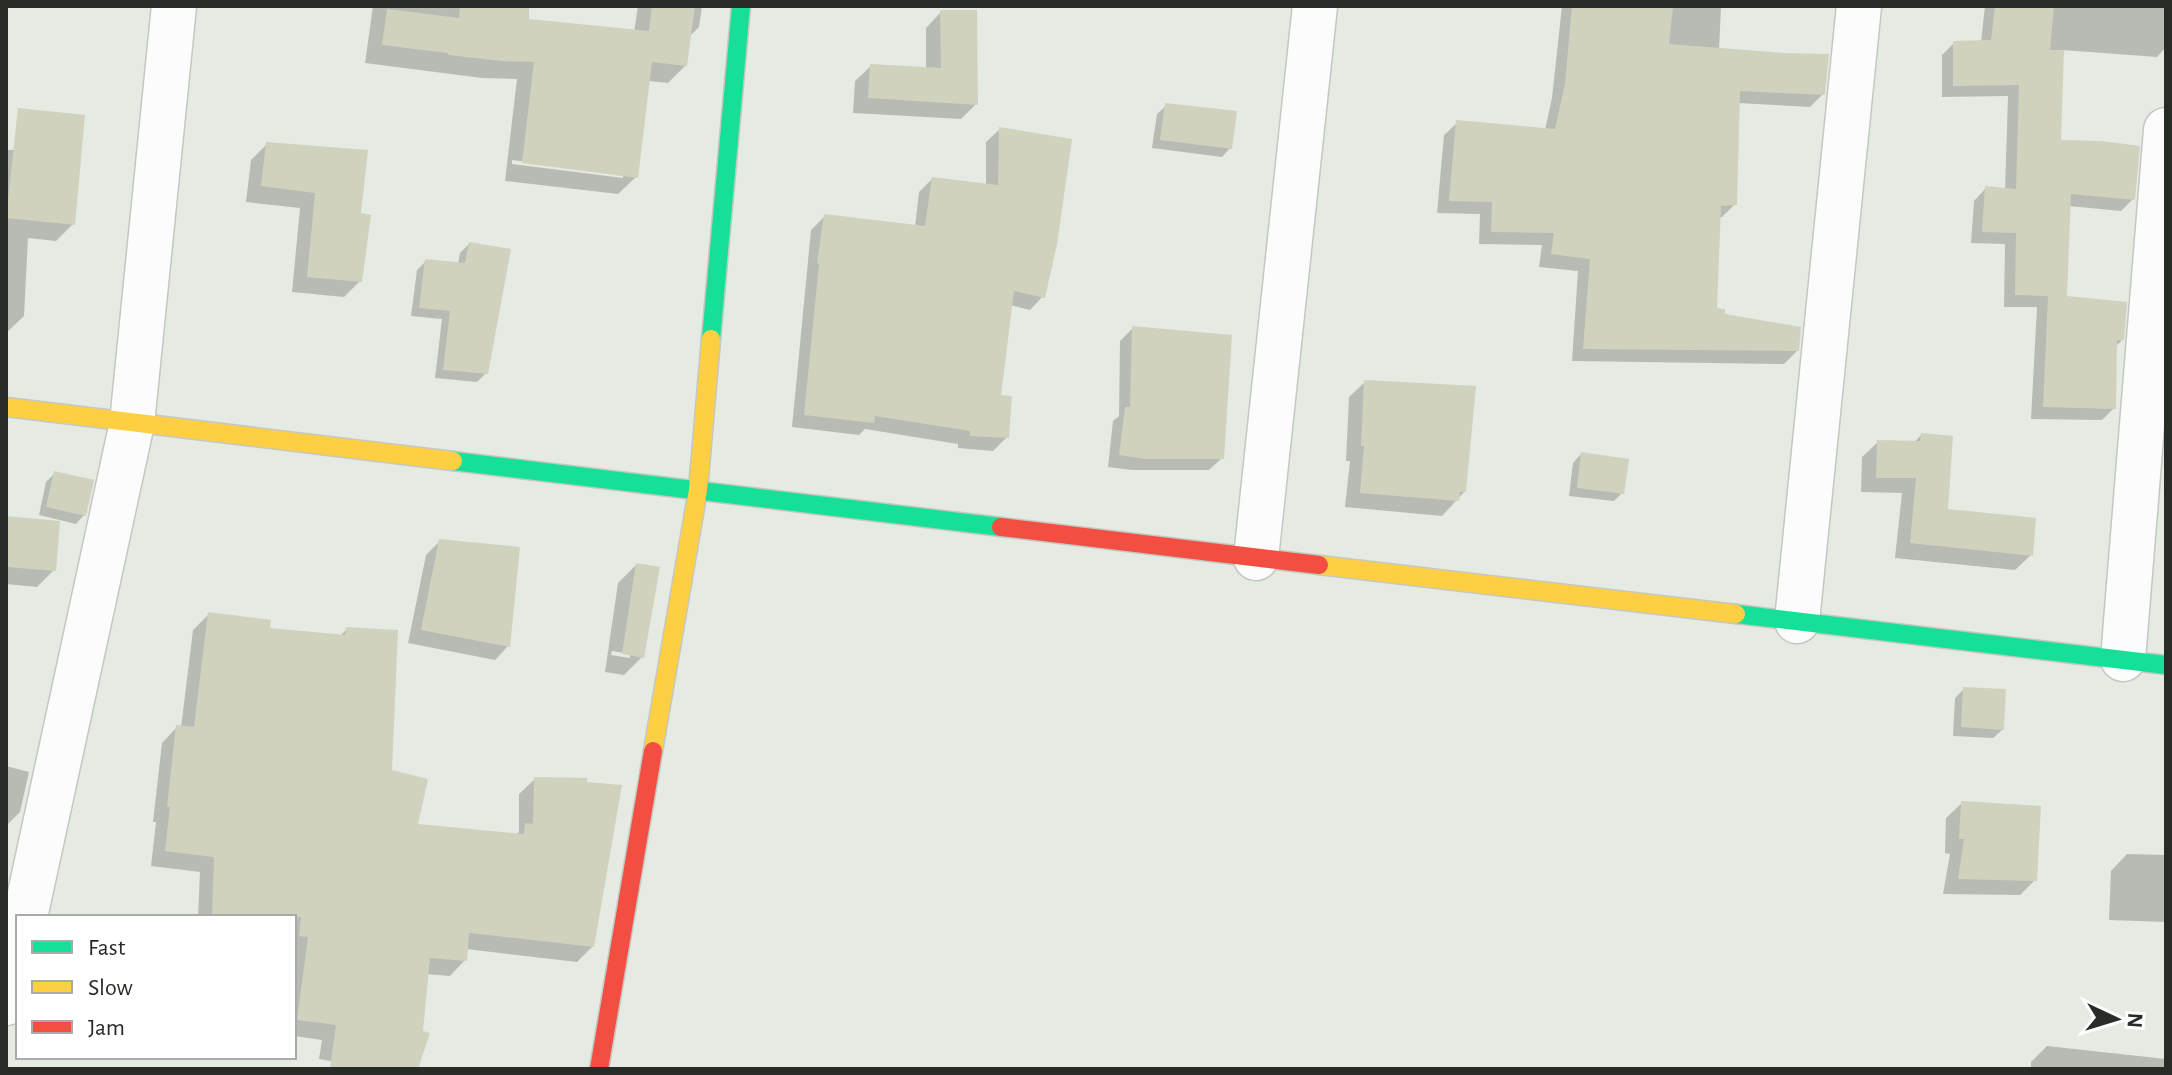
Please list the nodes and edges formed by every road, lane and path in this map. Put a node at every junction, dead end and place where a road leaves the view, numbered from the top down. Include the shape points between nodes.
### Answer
1 (174, 6) edge
2 (741, 6) edge
3 (1315, 6) edge
4 (1859, 6) edge
5 (2166, 130) edge
6 (2158, 322) edge
7 (6, 407) edge
8 (132, 423) junction
9 (698, 490) junction
10 (1256, 558) junction
11 (1797, 621) junction
12 (2123, 659) junction
13 (2166, 665) edge
14 (25, 915) edge
15 (16, 956) edge
16 (6, 1003) edge
17 (599, 1069) edge

1 - 8 street
2 - 9 street
3 - 10 street
4 - 11 street
5 - 6 street
6 - 12 street
7 - 8 street
8 - 9 street
8 - 14 street
9 - 10 street
9 - 17 street
10 - 11 street
11 - 12 street
12 - 13 street
15 - 16 street

